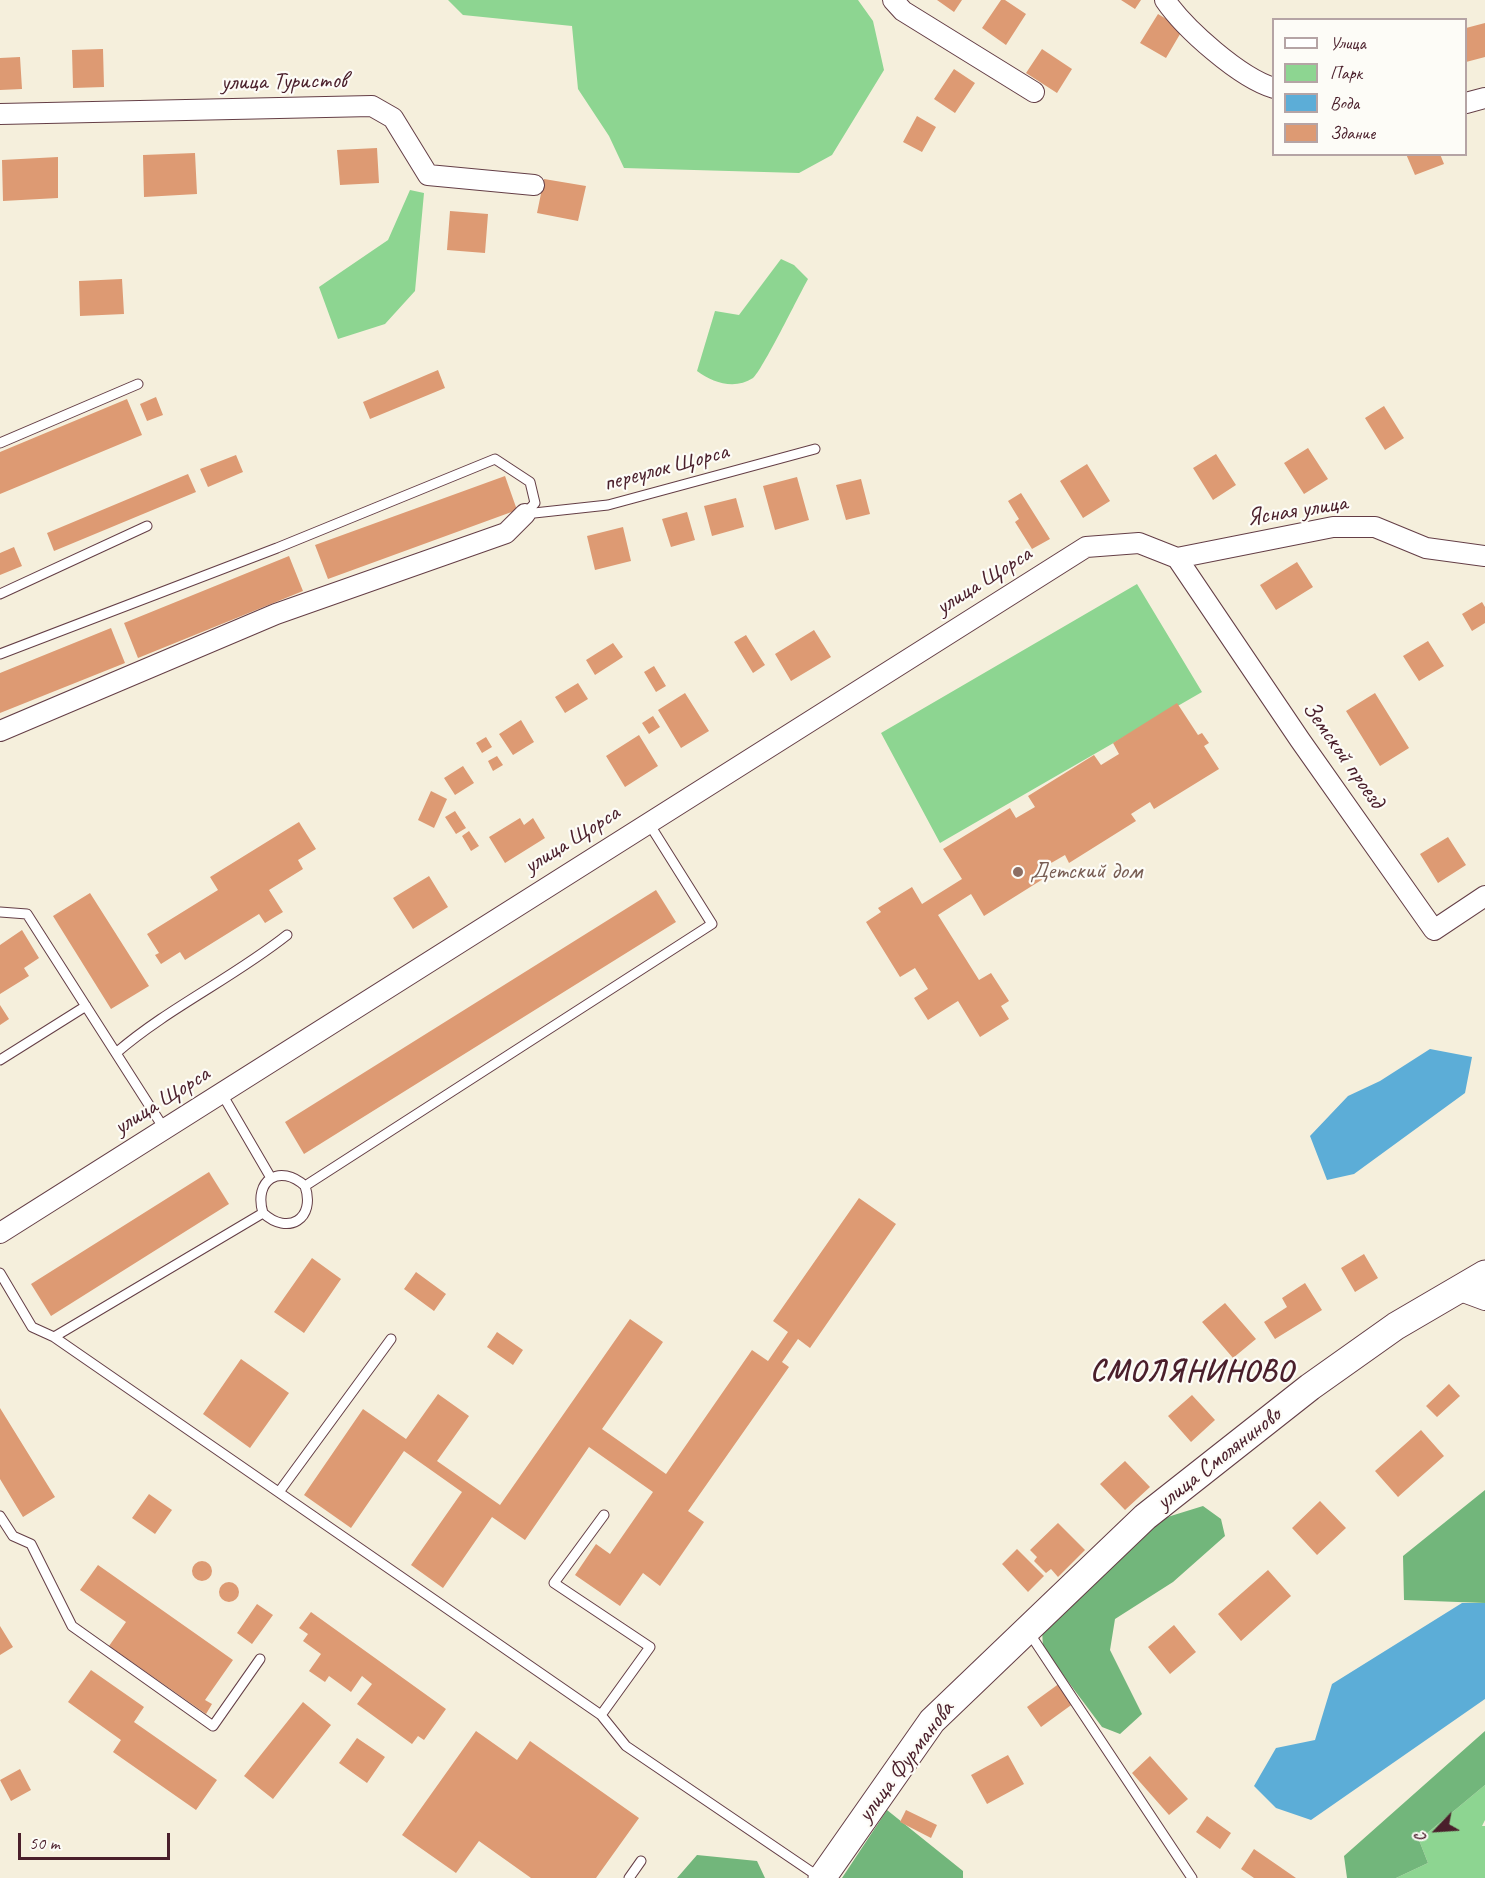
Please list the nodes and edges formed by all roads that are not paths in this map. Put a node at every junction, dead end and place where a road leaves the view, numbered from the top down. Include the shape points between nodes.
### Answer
1 (893, 0) edge
2 (1165, 0) edge
3 (1272, 88) edge
4 (1034, 92) dead end
5 (1485, 98) edge
6 (1467, 103) edge
7 (0, 114) edge
8 (534, 185) dead end
9 (138, 384) dead end
10 (0, 443) edge
11 (815, 448) dead end
12 (525, 514) junction
13 (147, 526) dead end
14 (1485, 556) edge
15 (1181, 557) junction
16 (0, 594) edge
17 (0, 654) edge
18 (0, 731) edge
19 (648, 822) junction
20 (1485, 896) edge
21 (0, 912) edge
22 (287, 935) dead end
23 (86, 1006) junction
24 (116, 1053) junction
25 (0, 1060) edge
26 (222, 1094) junction
27 (165, 1130) junction
28 (271, 1178) junction
29 (305, 1186) junction
30 (263, 1213) junction
31 (0, 1233) edge
32 (0, 1273) edge
33 (1485, 1274) edge
34 (1458, 1290) junction
35 (1485, 1300) edge
36 (54, 1336) junction
37 (391, 1339) dead end
38 (279, 1492) junction
39 (604, 1515) dead end
40 (0, 1516) edge
41 (1028, 1631) junction
42 (260, 1659) dead end
43 (601, 1715) junction
44 (641, 1861) dead end
45 (629, 1878) edge
46 (822, 1878) edge
47 (1192, 1878) edge

1 - 4 street via 903,11
2 - 3 street via 1234,67
5 - 6 street
7 - 8 street, улица Туристов via 372,106 393,118 428,175
9 - 10 lane
11 - 12 lane, переулок Щорса via 608,505
12 - 17 lane via 535,503 530,482 495,459
12 - 18 street via 506,533 276,614
13 - 16 lane
14 - 15 street, Ясная улица via 1426,548 1375,526 1333,527
15 - 19 street, улица Щорса via 1139,543 1086,548
15 - 20 street, Земской проезд via 1300,740 1434,930
19 - 26 street, улица Щорса
19 - 29 lane via 712,924
21 - 23 lane via 27,914
22 - 24 lane via 251,963 141,1032
23 - 24 lane
23 - 25 lane
24 - 27 lane
26 - 27 street, улица Щорса
26 - 28 lane
27 - 31 street, улица Щорса
28 - 29 lane via 283,1174 296,1177
28 - 30 lane via 262,1188 259,1201
29 - 30 lane via 309,1198 307,1211 298,1221 285,1225 273,1222
30 - 36 lane
32 - 36 lane via 32,1327
33 - 34 main road, улица Смоляниново
34 - 35 street
34 - 41 main road, улица Смоляниново via 1396,1326 1320,1380 1145,1517
36 - 38 lane
37 - 38 lane
38 - 43 lane
39 - 43 lane via 554,1583 650,1647
40 - 42 lane via 13,1536 31,1544 72,1626 213,1726
41 - 46 main road, улица Фурманова via 932,1721
41 - 47 lane
43 - 46 lane via 626,1746
44 - 45 lane

